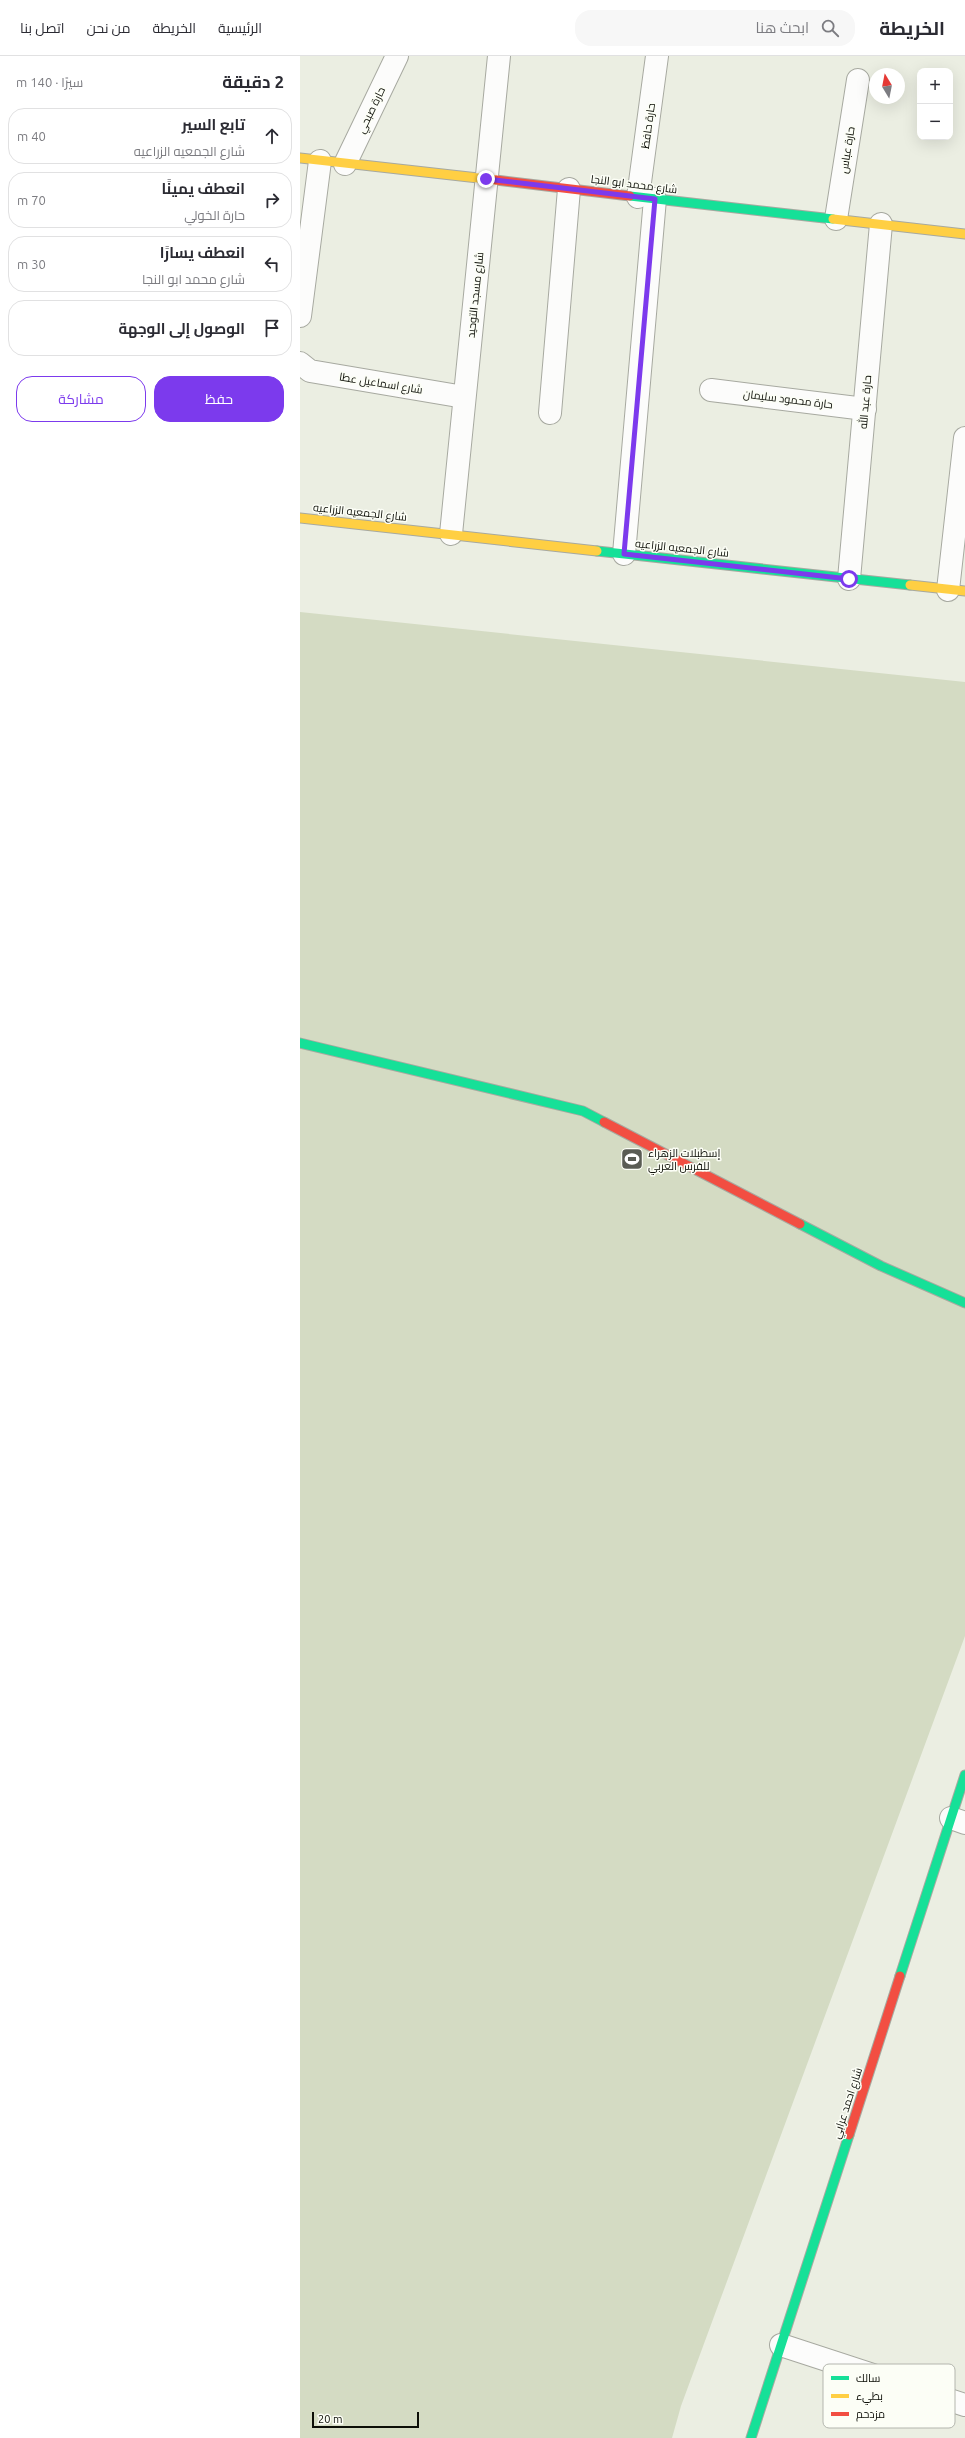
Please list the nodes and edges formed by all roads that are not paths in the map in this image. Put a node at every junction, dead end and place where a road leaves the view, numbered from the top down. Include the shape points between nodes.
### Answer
1 (398, 56) edge
2 (499, 56) edge
3 (657, 56) edge
4 (858, 80) dead end
5 (310, 159) edge
6 (346, 164) junction
7 (486, 179) junction
8 (569, 189) junction
9 (647, 198) junction
10 (836, 219) junction
11 (881, 224) junction
12 (965, 234) edge
13 (300, 316) edge
14 (300, 363) edge
15 (711, 390) dead end
16 (464, 397) junction
17 (865, 409) junction
18 (550, 413) dead end
19 (965, 438) edge
20 (300, 518) edge
21 (450, 534) junction
22 (624, 554) junction
23 (849, 579) junction
24 (957, 591) edge
25 (300, 1043) edge
26 (965, 1303) edge
27 (965, 1775) edge
28 (958, 1820) edge
29 (781, 2345) junction
30 (844, 2364) edge
31 (751, 2438) edge

1 - 6 street, حارة صبحي
2 - 7 street, شارع مسجد التوحيد
3 - 9 street, حارة حافظ
4 - 10 street, حارة عباس
5 - 6 street, شارع محمد ابو النجا
5 - 13 street
6 - 7 street, شارع محمد ابو النجا
7 - 8 street, شارع محمد ابو النجا
7 - 16 street, شارع مسجد التوحيد
8 - 9 street, شارع محمد ابو النجا
8 - 18 street
9 - 10 street, شارع محمد ابو النجا
9 - 22 street, حارة حافظ
10 - 11 street, شارع محمد ابو النجا
11 - 12 street, شارع محمد ابو النجا
11 - 17 street, حارة عبد الله
14 - 16 street, شارع اسماعيل عطا via 310,371
15 - 17 street, حارة محمود سليمان
16 - 21 street, شارع مسجد التوحيد
17 - 23 street, حارة عبد الله
19 - 24 street
20 - 21 street, شارع الجمعيه الزراعيه
21 - 22 street, شارع الجمعيه الزراعيه
22 - 23 street, شارع الجمعيه الزراعيه
23 - 24 street, شارع الجمعيه الزراعيه
25 - 26 street via 584,1111 881,1266
27 - 28 street, شارع احمد عرابي
28 - 29 street, شارع احمد عرابي
29 - 30 street
29 - 31 street, شارع احمد عرابي

